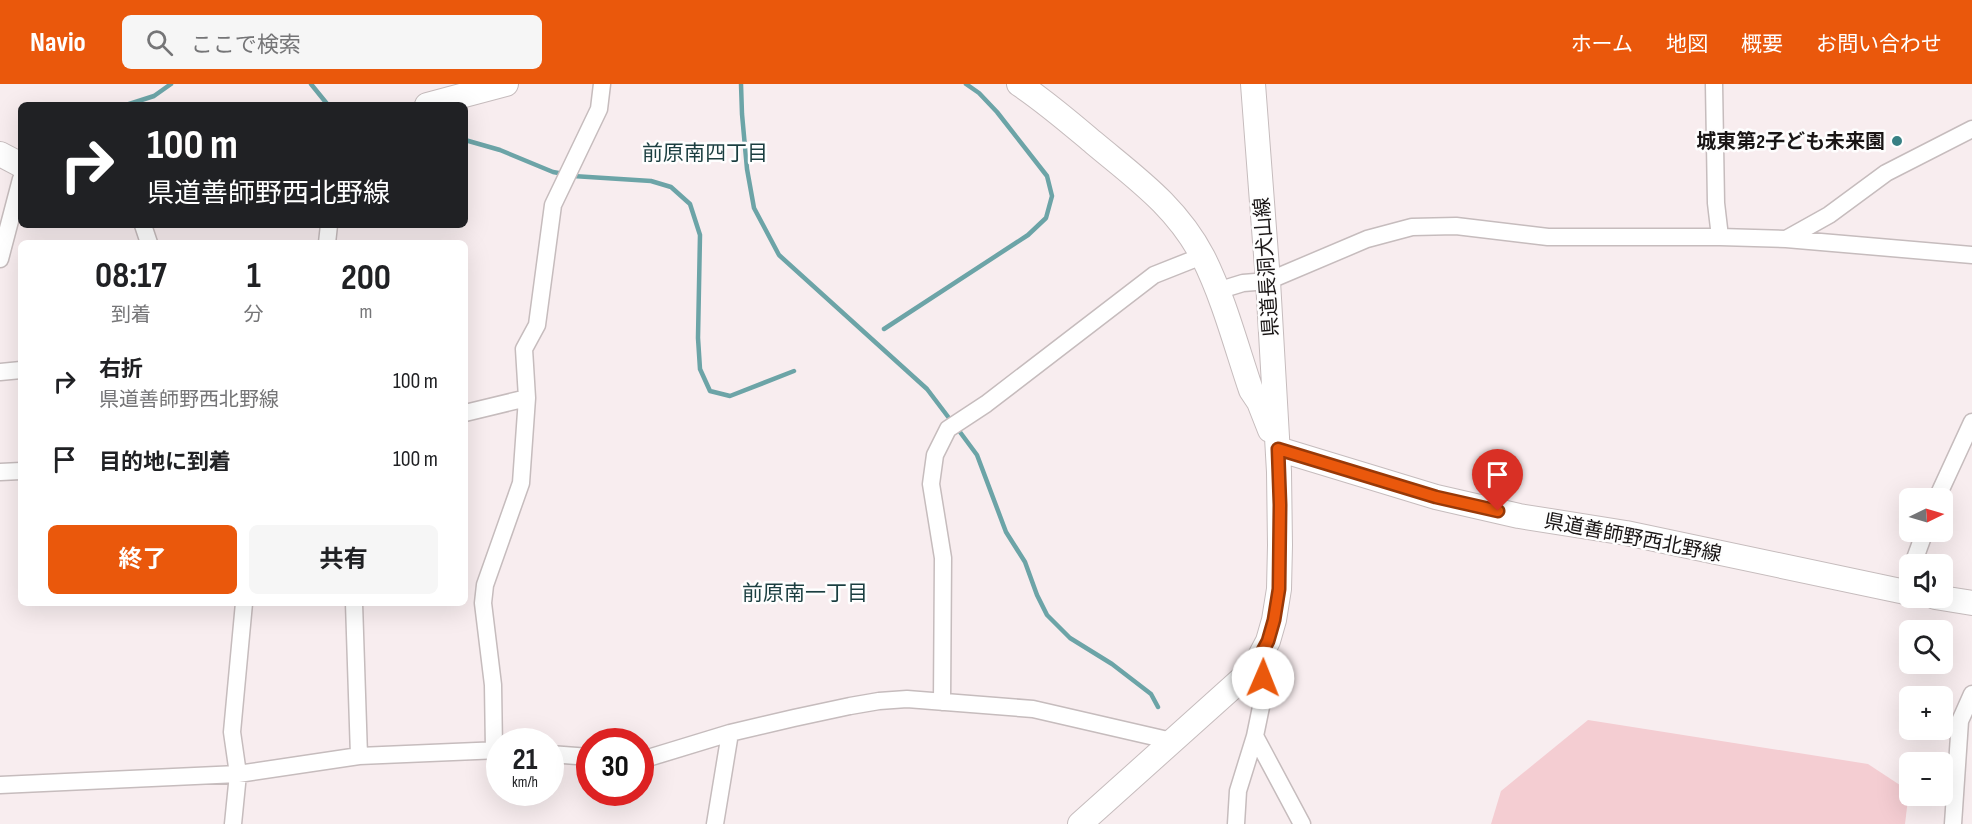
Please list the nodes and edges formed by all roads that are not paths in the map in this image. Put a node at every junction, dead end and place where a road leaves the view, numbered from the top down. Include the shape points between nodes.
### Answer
1 (506, 84) edge
2 (602, 84) edge
3 (1019, 84) edge
4 (1253, 84) edge
5 (1714, 84) edge
6 (438, 102) edge
7 (1972, 129) edge
8 (0, 154) edge
9 (18, 163) edge
10 (18, 190) edge
11 (1720, 237) junction
12 (1786, 239) junction
13 (1972, 255) edge
14 (1202, 256) junction
15 (0, 259) edge
16 (1268, 281) junction
17 (1217, 291) junction
18 (18, 370) edge
19 (0, 372) edge
20 (527, 398) junction
21 (468, 412) edge
22 (1972, 422) edge
23 (1278, 449) junction
24 (18, 471) edge
25 (0, 472) edge
26 (1942, 488) edge
27 (1899, 584) edge
28 (1953, 600) edge
29 (1972, 603) edge
30 (244, 606) edge
31 (354, 606) edge
32 (1259, 658) junction
33 (1972, 694) edge
34 (942, 702) junction
35 (496, 728) edge
36 (729, 733) junction
37 (1255, 736) junction
38 (1175, 739) junction
39 (486, 750) edge
40 (359, 756) junction
41 (654, 756) edge
42 (238, 774) junction
43 (0, 785) edge
44 (233, 824) edge
45 (715, 824) edge
46 (1080, 824) edge
47 (1236, 824) edge
48 (1302, 824) edge
49 (1953, 824) edge

1 - 6 main road
2 - 20 street via 599,109 553,205 537,325 524,349
3 - 14 main road via 1147,186 1175,214
4 - 16 main road, 県道長洞犬山線
5 - 11 street
7 - 12 street via 1886,173 1829,215
8 - 9 main road
10 - 15 street
11 - 12 street
11 - 16 street via 1548,237 1456,226 1412,227 1367,238
12 - 13 street
14 - 17 main road
14 - 34 street via 1154,275 948,429 935,455 931,484 943,558
16 - 17 street
16 - 23 main road, 県道長洞犬山線
17 - 23 main road via 1251,390
18 - 19 street
20 - 21 street
20 - 35 street via 521,483 484,585
22 - 26 street
23 - 27 main road, 県道善師野西北野線 via 1446,500 1519,516
23 - 32 main road via 1279,589 1268,641
24 - 25 street
28 - 29 main road
30 - 42 street via 232,732
31 - 40 street
32 - 37 street via 1262,702
32 - 38 main road via 1245,676
33 - 49 street via 1960,721
34 - 36 street via 879,701
34 - 38 street via 1033,709
36 - 41 street
36 - 45 street
37 - 47 street via 1238,791
37 - 48 street
38 - 46 main road
39 - 40 street
40 - 42 street
42 - 43 street
42 - 44 street

